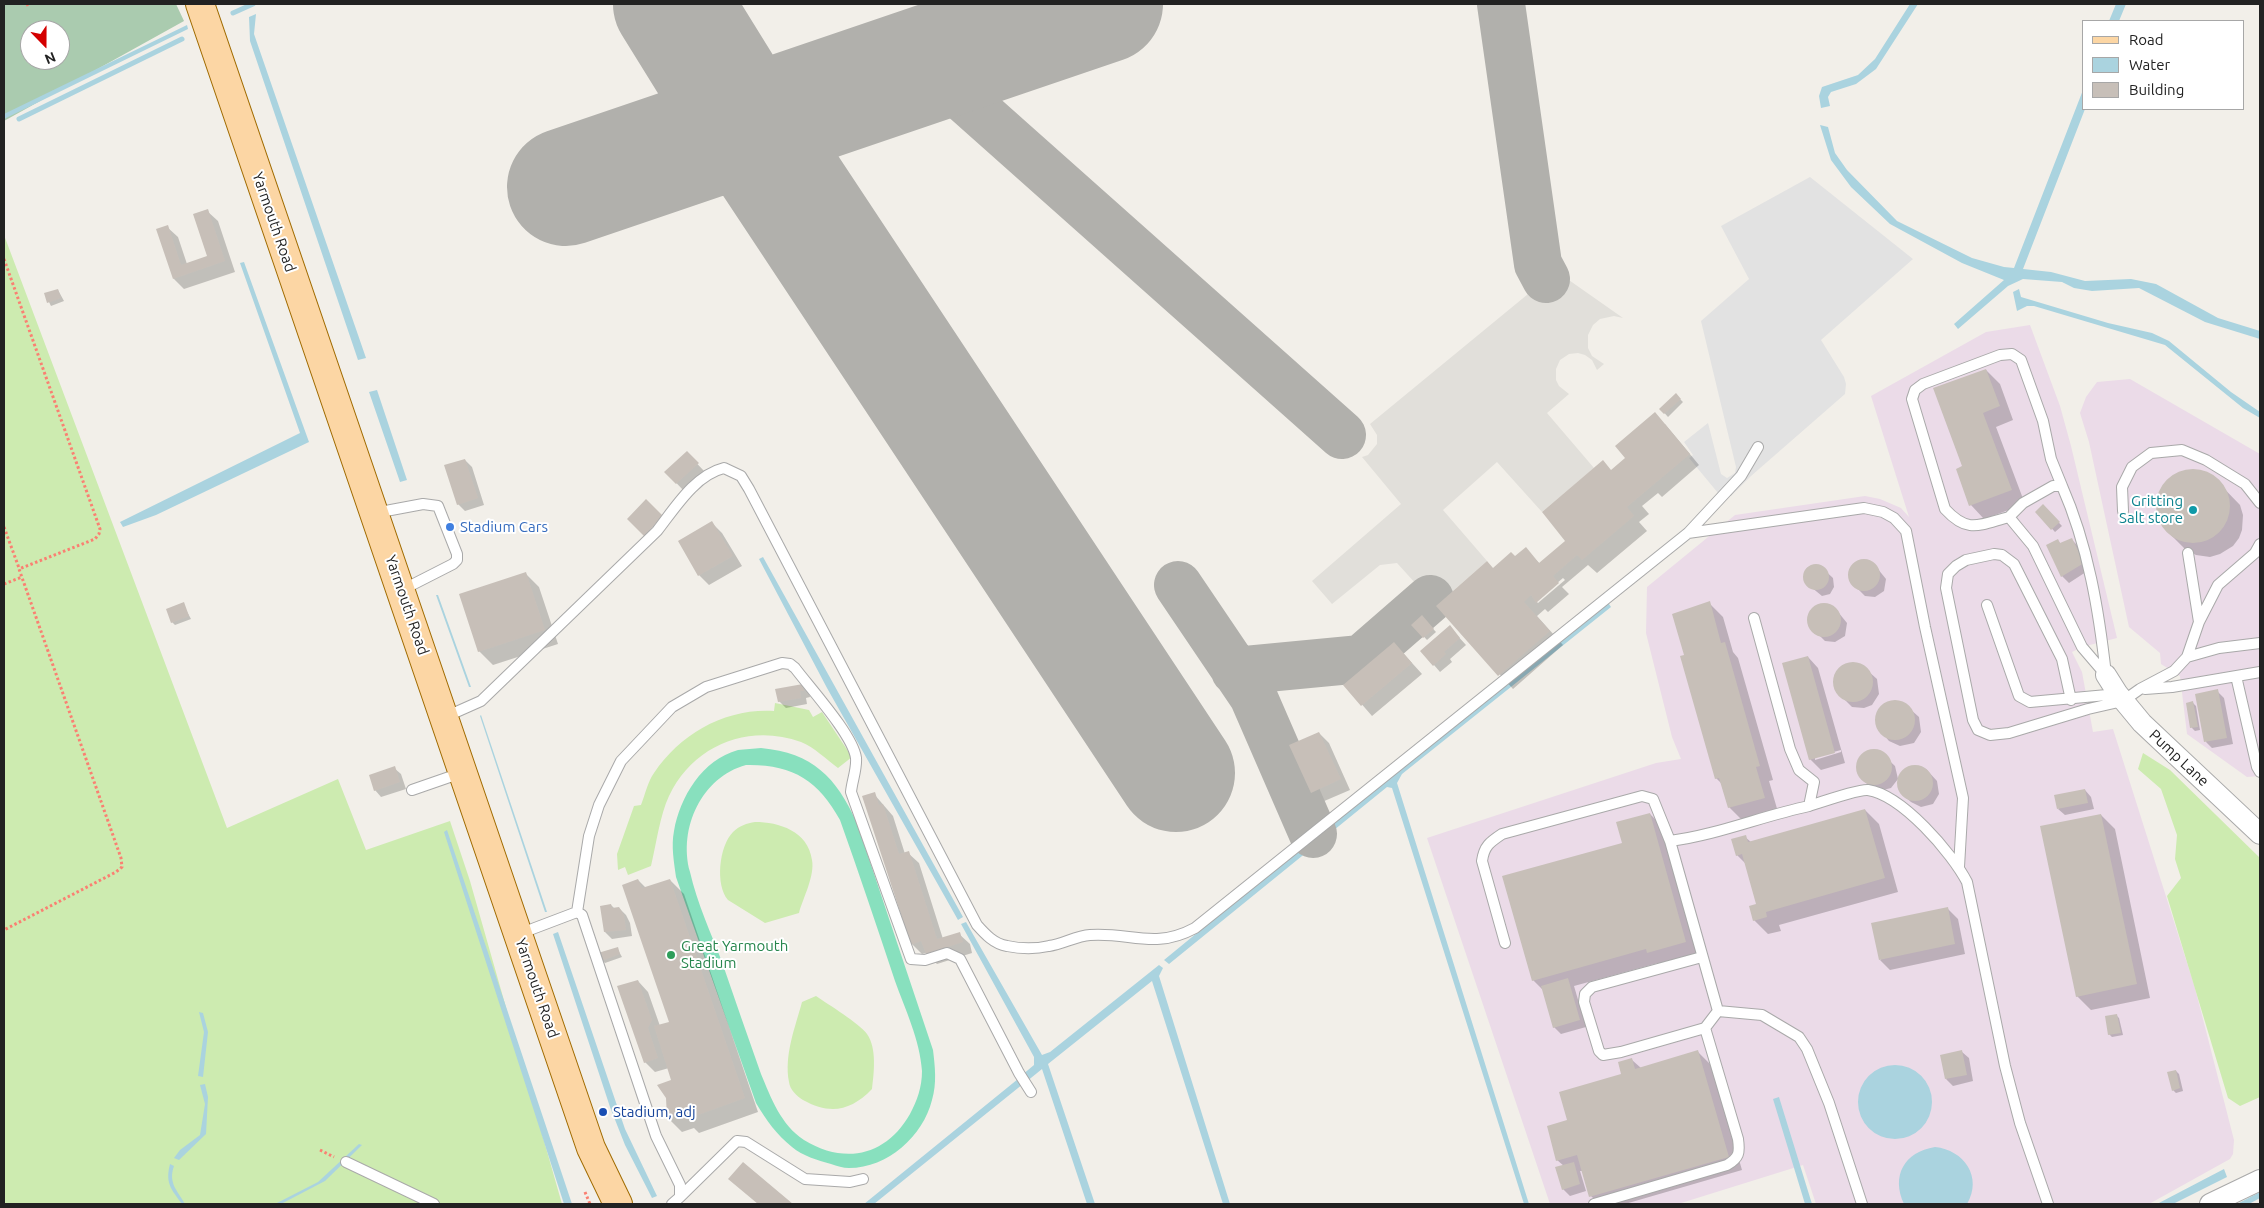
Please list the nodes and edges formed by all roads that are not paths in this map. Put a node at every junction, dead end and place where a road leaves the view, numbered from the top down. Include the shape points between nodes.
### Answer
1 (200, 4) edge
2 (1758, 447) dead end
3 (2062, 486) junction
4 (2260, 503) edge
5 (2123, 511) dead end
6 (375, 513) junction
7 (2009, 517) junction
8 (1688, 533) junction
9 (2260, 544) edge
10 (2188, 553) dead end
11 (401, 590) junction
12 (1987, 605) dead end
13 (1754, 618) dead end
14 (2199, 622) junction
15 (2260, 643) edge
16 (2187, 657) junction
17 (2260, 672) edge
18 (2106, 675) junction
19 (2236, 676) junction
20 (2140, 689) junction
21 (2120, 698) junction
22 (2071, 700) junction
23 (445, 717) junction
24 (462, 772) junction
25 (2260, 772) edge
26 (412, 790) dead end
27 (1809, 806) junction
28 (2260, 834) edge
29 (1670, 841) junction
30 (1959, 867) junction
31 (577, 912) junction
32 (518, 934) junction
33 (1505, 943) dead end
34 (1702, 957) junction
35 (1718, 1011) junction
36 (1705, 1028) junction
37 (1031, 1092) dead end
38 (343, 1161) road end
39 (863, 1179) dead end
40 (2260, 1180) edge
41 (680, 1197) junction
42 (434, 1204) edge
43 (618, 1204) edge
44 (672, 1204) edge
45 (1594, 1204) edge
46 (1862, 1204) edge
47 (2048, 1204) edge
48 (2210, 1204) edge

1 - 6 main road, Yarmouth Road
2 - 8 lane via 1741,476
3 - 7 lane via 2053,486 2023,504
3 - 7 lane via 2021,360 2012,354 2000,354 1923,384 1915,390 1912,399 1945,509 1958,522 1974,526
3 - 18 lane via 2079,527
4 - 5 lane via 2245,484 2206,460 2182,450 2151,453 2132,467 2122,487
6 - 11 main road, Yarmouth Road
6 - 11 lane via 423,504 438,506 457,554 453,564
7 - 18 lane via 2033,546 2082,647
8 - 23 lane via 1195,928 1162,940 1089,935 1050,946 1024,948 1005,946 989,938 972,916 749,489 741,476 724,468 713,470 698,482 657,531 481,701
8 - 30 lane via 1864,508 1889,515 1906,532 1963,798
9 - 14 lane via 2255,553 2218,585
10 - 14 lane
11 - 23 main road, Yarmouth Road
12 - 22 lane via 2019,696 2030,702
13 - 27 lane via 1790,749 1799,770 1814,782
14 - 16 lane
15 - 16 lane via 2220,648
16 - 20 lane via 2174,671
17 - 19 lane
18 - 21 street, Pump Lane
19 - 20 lane
19 - 25 lane
20 - 21 lane
21 - 22 lane
21 - 22 lane via 2009,733 1990,735 1978,730 1973,720 1946,588 1948,574 1956,566 1966,560 1994,554 2002,555 2014,564 2062,659
21 - 28 street, Pump Lane via 2142,723
23 - 24 main road, Yarmouth Road
24 - 26 lane
24 - 32 main road, Yarmouth Road
27 - 29 lane via 1693,838
27 - 30 lane via 1867,790 1897,802
29 - 33 lane via 1654,799 1642,796 1511,832 1490,841 1483,849 1482,861
29 - 34 lane
30 - 47 lane via 1967,882 2020,1123
31 - 32 lane
31 - 37 lane via 589,836 599,805 620,761 672,707 706,688 775,665 790,664 854,749 856,770 852,792 910,959 925,960 947,953 960,960
31 - 41 lane via 585,922 656,1136 680,1185
32 - 43 main road, Yarmouth Road via 591,1148
34 - 35 lane
34 - 36 lane via 1592,987 1584,1002 1599,1051 1603,1054 1621,1052
35 - 36 lane
35 - 46 lane via 1762,1016 1799,1037 1829,1103
36 - 45 lane via 1738,1139 1740,1152 1736,1159 1726,1165
38 - 42 lane
39 - 41 lane via 850,1182 806,1179 746,1142 737,1141
40 - 48 street
41 - 44 lane

